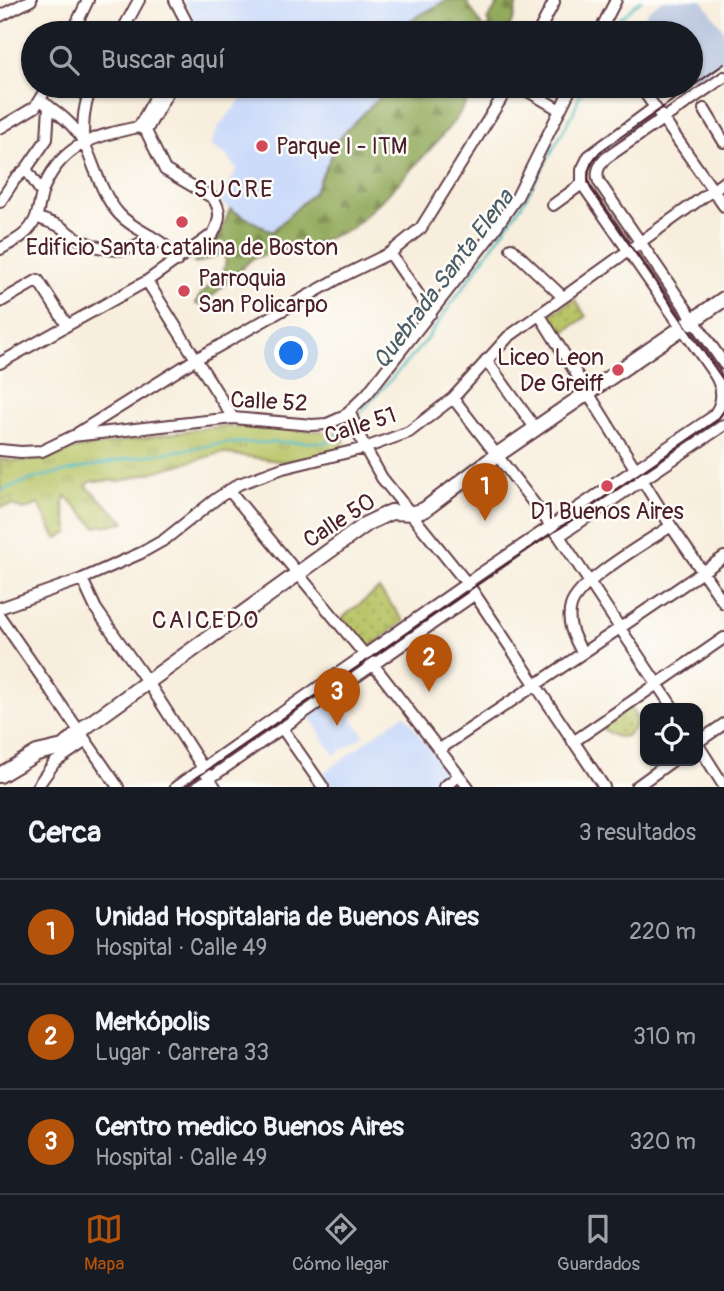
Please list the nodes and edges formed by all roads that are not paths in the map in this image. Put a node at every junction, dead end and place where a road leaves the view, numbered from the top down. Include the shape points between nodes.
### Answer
1 (31, 0) edge
2 (88, 0) edge
3 (139, 0) edge
4 (175, 0) edge
5 (601, 0) edge
6 (554, 2) dead end
7 (614, 4) edge
8 (0, 16) edge
9 (78, 21) edge
10 (128, 21) edge
11 (187, 21) edge
12 (544, 21) edge
13 (605, 21) edge
14 (724, 77) edge
15 (703, 91) edge
16 (46, 98) edge
17 (87, 98) edge
18 (156, 98) edge
19 (163, 98) edge
20 (502, 98) edge
21 (540, 98) edge
22 (566, 98) edge
23 (648, 98) edge
24 (694, 98) edge
25 (45, 103) junction
26 (654, 108) junction
27 (704, 109) dead end
28 (561, 110) junction
29 (663, 119) junction
30 (0, 128) edge
31 (143, 129) junction
32 (83, 142) junction
33 (724, 142) edge
34 (26, 169) junction
35 (724, 182) edge
36 (582, 184) junction
37 (713, 190) junction
38 (42, 193) junction
39 (0, 202) edge
40 (553, 205) dead end
41 (724, 206) edge
42 (36, 217) junction
43 (151, 236) junction
44 (640, 242) junction
45 (511, 248) dead end
46 (0, 249) edge
47 (629, 250) junction
48 (390, 253) junction
49 (177, 261) junction
50 (148, 281) junction
51 (563, 297) junction
52 (724, 299) edge
53 (0, 302) edge
54 (431, 313) junction
55 (539, 314) junction
56 (688, 324) junction
57 (67, 326) junction
58 (196, 359) junction
59 (486, 360) junction
60 (0, 363) edge
61 (724, 364) edge
62 (589, 393) junction
63 (453, 398) junction
64 (722, 400) edge
65 (350, 414) junction
66 (233, 418) junction
67 (724, 425) edge
68 (536, 429) junction
69 (359, 432) junction
70 (73, 436) junction
71 (365, 448) junction
72 (0, 450) edge
73 (342, 454) junction
74 (497, 455) junction
75 (635, 469) junction
76 (642, 480) junction
77 (229, 490) junction
78 (408, 511) junction
79 (551, 525) junction
80 (671, 526) junction
81 (559, 536) junction
82 (724, 557) edge
83 (702, 572) junction
84 (298, 575) junction
85 (82, 579) junction
86 (590, 581) junction
87 (471, 597) dead end
88 (724, 603) edge
89 (0, 608) edge
90 (0, 617) edge
91 (620, 629) junction
92 (724, 638) edge
93 (582, 652) junction
94 (369, 660) junction
95 (148, 682) junction
96 (537, 684) junction
97 (656, 684) junction
98 (669, 703) edge
99 (724, 724) edge
100 (282, 728) junction
101 (83, 737) junction
102 (703, 740) edge
103 (573, 742) junction
104 (440, 749) junction
105 (703, 752) edge
106 (54, 756) junction
107 (665, 766) edge
108 (0, 775) edge
109 (459, 776) junction
110 (209, 778) edge
111 (724, 786) edge
112 (37, 787) edge
113 (118, 787) edge
114 (176, 787) edge
115 (197, 787) edge
116 (323, 787) edge
117 (444, 787) edge
118 (468, 787) edge
119 (604, 787) edge
120 (636, 787) edge

1 - 8 street
2 - 9 street
3 - 10 street
4 - 11 street
5 - 7 street
6 - 12 street
7 - 13 street
14 - 15 street
16 - 25 street
17 - 32 street
18 - 31 street
19 - 31 street
20 - 48 street via 421,228
21 - 28 street
22 - 28 street, Calle 52
23 - 26 street
24 - 29 street
25 - 30 street
25 - 32 street via 66,118
25 - 34 street via 47,139
26 - 29 street
26 - 36 street via 598,147 584,163
27 - 33 street
28 - 54 street, Calle 52 via 517,197
29 - 37 street
29 - 44 street via 598,168 599,183
31 - 32 street
31 - 49 street via 165,170 213,198 219,212 213,234
32 - 38 street via 55,168
32 - 43 street via 113,206
34 - 38 street
34 - 39 street
35 - 37 street, Calle 51
36 - 40 street
36 - 47 street
37 - 41 street
37 - 44 street, Calle 51
38 - 42 street
42 - 43 street via 103,249 128,249
42 - 46 street via 22,237
43 - 49 street via 173,251
44 - 47 street, Calle 51
44 - 56 street
45 - 51 street
47 - 51 street, Calle 51
47 - 56 street
48 - 54 street
48 - 58 street
49 - 50 street
50 - 57 street
50 - 58 street
51 - 55 street, Calle 51
52 - 56 main road, Calle 50
53 - 57 street via 38,280
54 - 65 street, Calle 52
55 - 59 street, Calle 51
55 - 62 street
56 - 61 street
56 - 62 main road, Calle 50
56 - 64 street via 720,383
57 - 60 street
58 - 66 street
58 - 70 street
59 - 63 street, Calle 51
59 - 68 street
62 - 68 main road, Calle 50
62 - 75 street
63 - 71 street, Calle 51 via 409,432
63 - 74 street
64 - 75 street via 715,415
65 - 66 street, Calle 52 via 322,425
65 - 69 street
66 - 70 street, Calle 52
67 - 76 street
68 - 74 main road, Calle 50
69 - 71 street
69 - 73 street
70 - 72 street, Calle 52 via 42,451
71 - 73 street, Calle 51
71 - 78 street
73 - 77 street, Calle 51 via 283,468
74 - 78 main road, Calle 50 via 424,510
74 - 79 street
75 - 76 street
75 - 79 street
76 - 80 street
76 - 81 street
77 - 84 street
77 - 85 street, Calle 51 via 164,540
78 - 84 main road, Calle 50 via 376,518
78 - 96 street via 470,587
79 - 81 street
79 - 94 street
80 - 83 street
80 - 86 street
81 - 86 street
82 - 83 street
83 - 88 street
83 - 91 street
84 - 94 street
84 - 95 main road, Calle 50
85 - 89 street, Calle 51
85 - 95 street via 96,609
86 - 91 street
86 - 93 street via 577,593 569,615 573,637
87 - 94 street
90 - 101 street
91 - 93 street
91 - 97 street
92 - 97 street
93 - 96 street
94 - 100 street
94 - 104 street
94 - 110 street
95 - 101 main road, Calle 50
95 - 110 street
96 - 103 street
96 - 104 street
97 - 98 street
97 - 103 street
99 - 102 street
100 - 110 street
100 - 116 street
101 - 106 main road, Calle 50
101 - 113 street
103 - 119 street
104 - 109 street
105 - 111 street
106 - 108 main road, Calle 50 via 37,753
106 - 112 street
107 - 120 street
109 - 117 street
109 - 118 street
110 - 114 street
110 - 115 street

